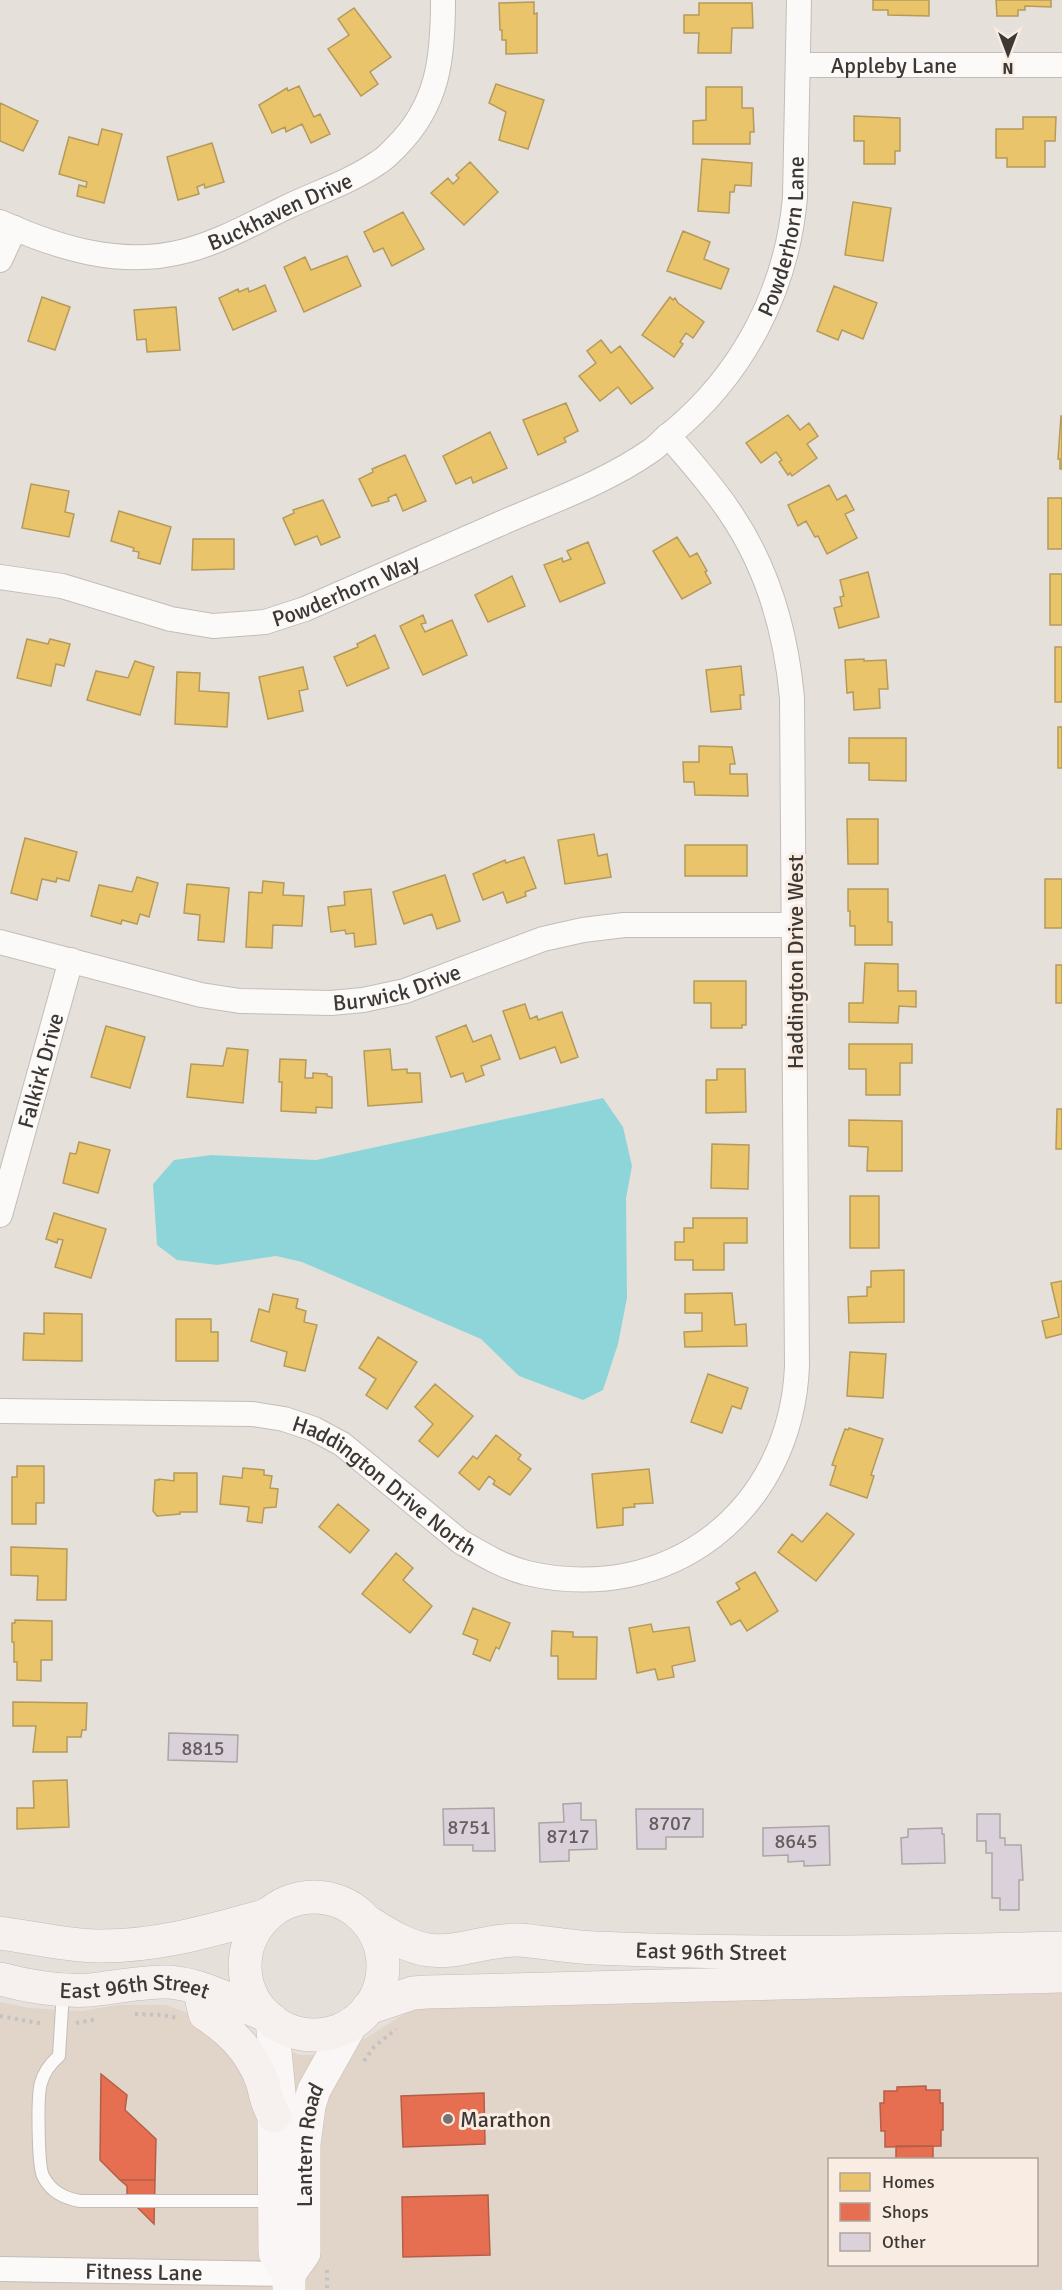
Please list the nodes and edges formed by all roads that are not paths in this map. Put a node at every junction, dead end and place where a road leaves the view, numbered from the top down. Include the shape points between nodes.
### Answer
1 (443, 0) edge
2 (799, 0) edge
3 (798, 65) junction
4 (1062, 65) edge
5 (7, 225) edge
6 (0, 260) edge
7 (668, 435) junction
8 (0, 577) edge
9 (794, 925) junction
10 (0, 942) edge
11 (71, 960) junction
12 (0, 1215) edge
13 (0, 1411) edge
14 (743, 1509) joint
15 (267, 1915) junction
16 (368, 1922) junction
17 (0, 1933) edge
18 (1062, 1948) edge
19 (1062, 1976) edge
20 (0, 1979) edge
21 (199, 1988) junction
22 (63, 1990) junction
23 (359, 2016) junction
24 (269, 2018) junction
25 (274, 2116) junction
26 (275, 2202) junction
27 (0, 2269) edge
28 (289, 2282) edge

1 - 5 street, Buckhaven Drive via 441,57 426,106 402,141 362,172 184,252 136,258 107,256 68,249
2 - 3 street, Powderhorn Lane
3 - 4 street, Appleby Lane
3 - 7 street, Powderhorn Lane via 794,207 775,288 744,353 706,402
5 - 6 street
7 - 8 street, Powderhorn Way via 652,450 592,484 305,609 265,622 213,626 171,619 62,586
7 - 9 street, Haddington Drive West via 713,489 747,541 764,577 783,636 792,698
9 - 11 street, Burwick Drive via 624,925 583,930 543,939 405,991 331,1003 240,1001 201,995
9 - 14 street, Haddington Drive West via 796,1386 781,1448
10 - 11 street, Burwick Drive
11 - 12 street, Falkirk Drive
13 - 14 street, Haddington Drive North via 252,1414 284,1419 342,1444 461,1542 526,1573 566,1580 597,1580 657,1568 694,1550
15 - 16 main road via 286,1902 330,1898
15 - 17 main road, East 96th Street via 199,1934 137,1945 76,1944
15 - 24 main road via 253,1932 246,1953 245,1976 252,1997
16 - 18 main road, East 96th Street via 401,1942 440,1951 517,1940 593,1948 699,1951
16 - 23 main road via 379,1943 383,1966 379,1988
19 - 23 main road, East 96th Street via 420,1992
20 - 22 main road, East 96th Street
21 - 22 main road, East 96th Street via 150,1982
21 - 24 main road, East 96th Street
21 - 25 main road via 205,2014 232,2034 252,2061
22 - 26 lane via 59,2056 49,2065 40,2086 41,2170 54,2190 80,2201
23 - 24 main road via 330,2033 307,2034 285,2028
23 - 28 street, Lantern Road via 314,2090 309,2106 304,2144 304,2253
24 - 25 street, Lantern Road via 280,2103
25 - 26 street, Lantern Road
26 - 28 street, Lantern Road via 275,2253
27 - 28 street, Fitness Lane

